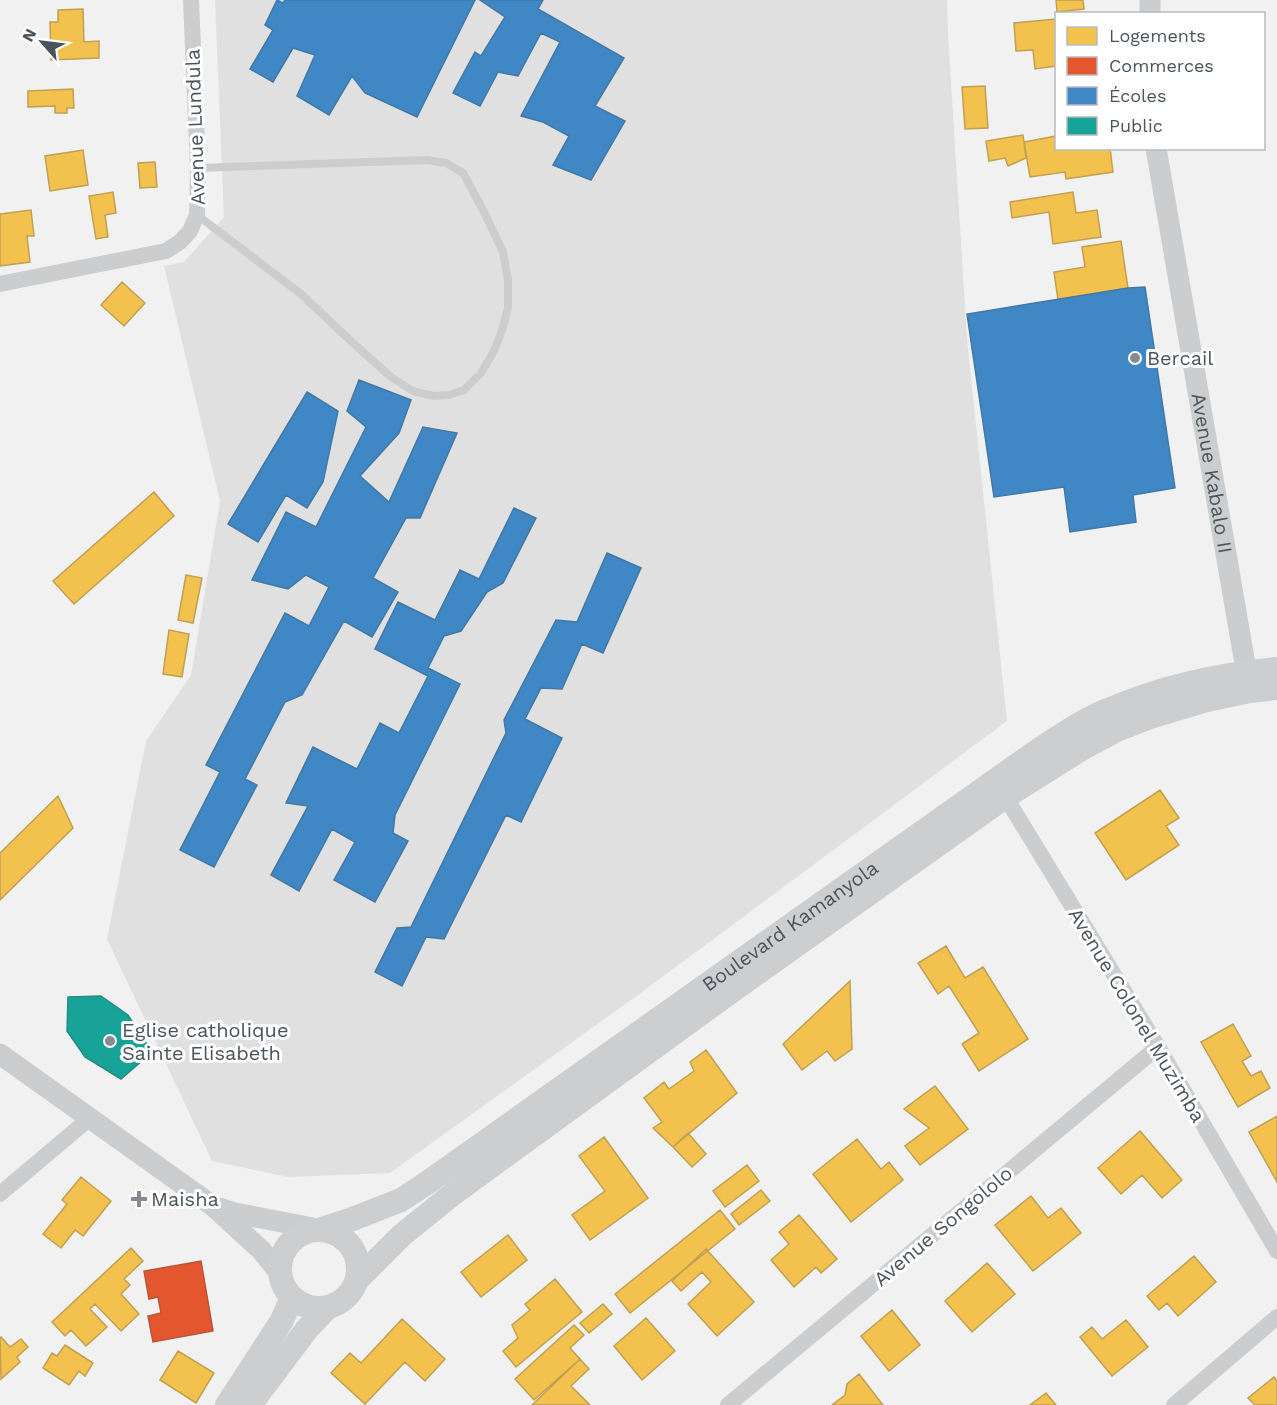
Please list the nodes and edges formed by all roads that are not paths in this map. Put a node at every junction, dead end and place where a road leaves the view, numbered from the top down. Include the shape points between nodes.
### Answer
1 (191, 0) edge
2 (1156, 150) edge
3 (198, 168) junction
4 (197, 215) junction
5 (0, 284) edge
6 (1277, 669) edge
7 (1248, 681) junction
8 (1277, 688) edge
9 (1000, 789) junction
10 (647, 1040) junction
11 (1158, 1047) junction
12 (0, 1054) edge
13 (90, 1118) junction
14 (0, 1194) edge
15 (213, 1206) junction
16 (320, 1229) junction
17 (1277, 1251) edge
18 (279, 1272) junction
19 (357, 1280) junction
20 (292, 1298) junction
21 (327, 1308) junction
22 (1277, 1317) edge
23 (227, 1405) edge
24 (250, 1405) edge
25 (728, 1405) edge
26 (1174, 1405) edge

1 - 3 street, Avenue Lundula
2 - 7 street, Avenue Kabalo II
3 - 4 street, Avenue Lundula
3 - 4 lane via 446,162 463,173 503,252 508,308 494,351 481,373 464,390 433,396 413,391 383,370 301,294
4 - 5 street, Avenue Lundula via 190,231 166,251
6 - 7 main road, Boulevard Kamanyola
7 - 8 main road, Boulevard Kamanyola
7 - 9 main road, Boulevard Kamanyola via 1207,700 1119,729
9 - 10 main road, Boulevard Kamanyola via 729,993
9 - 11 street, Avenue Colonel Muzimba
10 - 16 main road, Boulevard Kamanyola via 401,1200
10 - 19 main road, Boulevard Kamanyola via 418,1221
11 - 17 street, Avenue Colonel Muzimba
11 - 25 street, Avenue Songololo
12 - 13 street
13 - 14 street
13 - 15 street
15 - 16 street
15 - 18 street
16 - 18 main road via 300,1234 291,1241 284,1250
16 - 19 main road via 337,1233 349,1243 358,1264
18 - 20 main road
19 - 21 main road via 345,1298
20 - 21 main road via 311,1308
20 - 23 main road via 281,1322
21 - 24 main road
22 - 26 street

